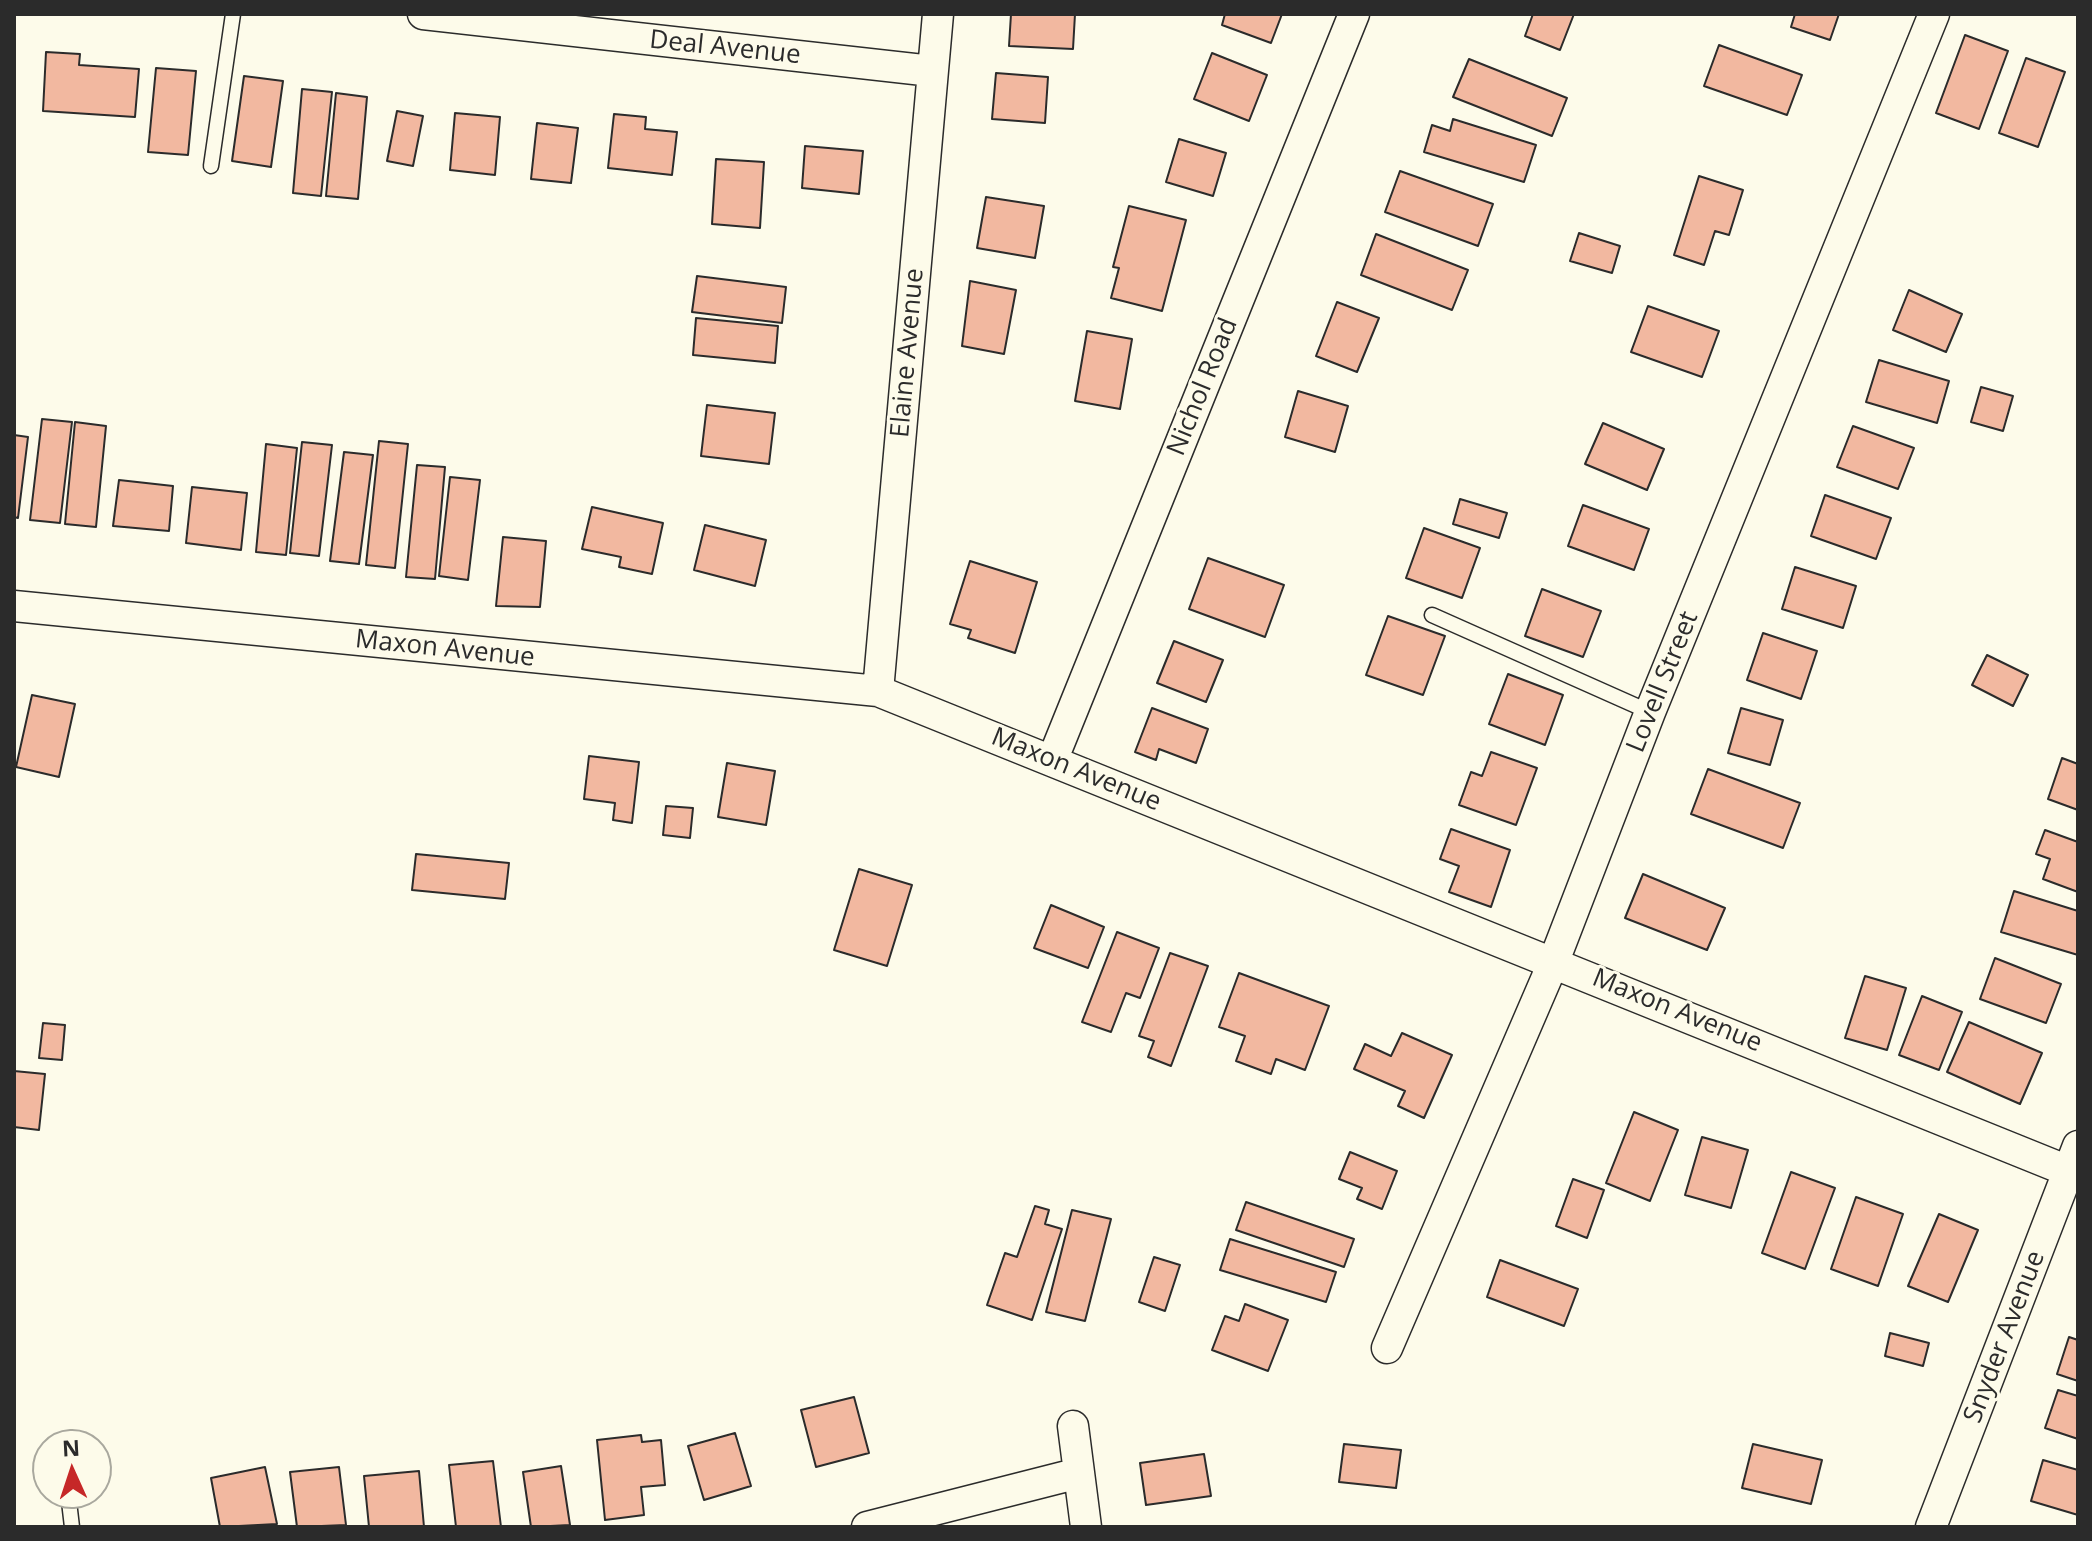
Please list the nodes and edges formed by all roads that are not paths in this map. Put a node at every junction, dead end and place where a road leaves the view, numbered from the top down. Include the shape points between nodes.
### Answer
1 (233, 14) edge
2 (423, 14) edge
3 (938, 14) edge
4 (1354, 14) edge
5 (1934, 14) edge
6 (932, 71) junction
7 (211, 166) dead end
8 (14, 606) edge
9 (1432, 615) dead end
10 (878, 691) junction
11 (1650, 712) junction
12 (1052, 761) junction
13 (1554, 961) junction
14 (2075, 1164) edge
15 (1387, 1348) dead end
16 (1073, 1426) dead end
17 (1079, 1473) junction
18 (867, 1527) edge
19 (1086, 1527) edge
20 (1931, 1527) edge

1 - 7 lane
2 - 6 street, Deal Avenue
3 - 6 street, Elaine Avenue
4 - 12 street, Nichol Road
5 - 11 street, Lovell Street
6 - 10 street, Elaine Avenue
8 - 10 street, Maxon Avenue
9 - 11 lane
10 - 12 street, Maxon Avenue
11 - 13 street, Lovell Street
12 - 13 street, Maxon Avenue
13 - 14 street, Maxon Avenue
13 - 15 street, Lovell Street
14 - 20 street, Snyder Avenue
16 - 17 street
17 - 18 street
17 - 19 street

